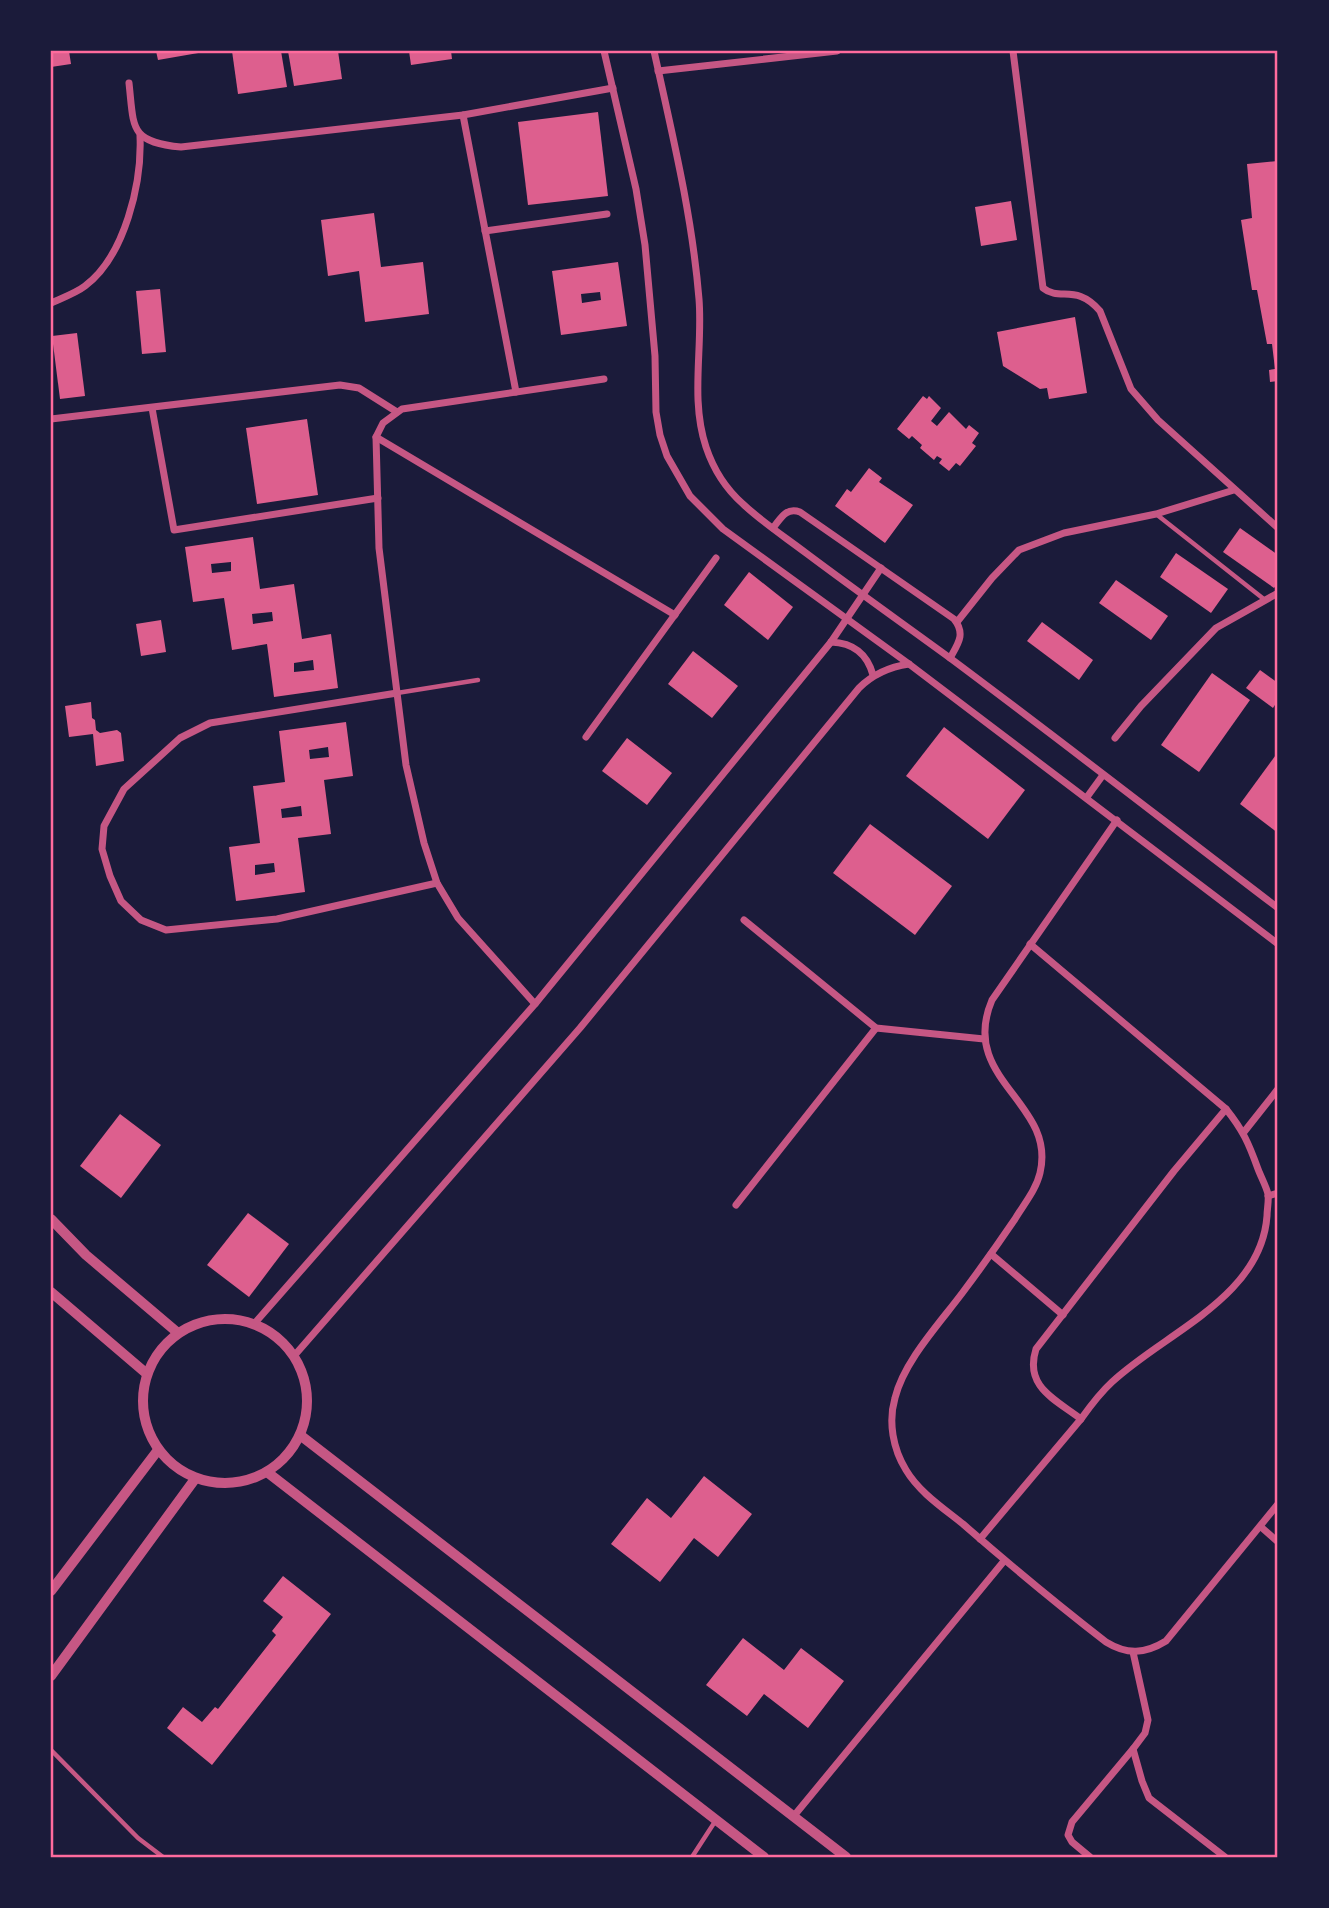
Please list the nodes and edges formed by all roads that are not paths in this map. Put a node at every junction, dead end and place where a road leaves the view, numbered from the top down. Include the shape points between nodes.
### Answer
1 (604, 51) edge
2 (654, 51) edge
3 (837, 51) edge
4 (1013, 51) edge
5 (658, 71) junction
6 (129, 83) dead end
7 (613, 88) junction
8 (463, 116) junction
9 (139, 136) junction
10 (607, 214) dead end
11 (485, 231) junction
12 (51, 303) edge
13 (604, 379) dead end
14 (516, 392) junction
15 (152, 408) junction
16 (397, 412) junction
17 (51, 419) edge
18 (376, 437) junction
19 (1234, 490) junction
20 (378, 498) junction
21 (1156, 514) junction
22 (773, 528) junction
23 (1278, 528) edge
24 (716, 558) dead end
25 (881, 568) junction
26 (1278, 593) edge
27 (863, 595) junction
28 (1265, 601) junction
29 (675, 615) junction
30 (846, 618) junction
31 (957, 622) junction
32 (831, 642) junction
33 (950, 658) junction
34 (909, 663) junction
35 (873, 675) junction
36 (478, 680) dead end
37 (397, 693) junction
38 (586, 737) dead end
39 (1115, 738) dead end
40 (1103, 775) junction
41 (1087, 797) junction
42 (1117, 820) junction
43 (436, 883) junction
44 (1278, 908) edge
45 (744, 920) dead end
46 (1030, 944) junction
47 (1278, 944) edge
48 (536, 1004) junction
49 (876, 1028) junction
50 (984, 1039) junction
51 (1278, 1090) edge
52 (1226, 1108) junction
53 (1244, 1132) junction
54 (1278, 1193) edge
55 (1268, 1196) junction
56 (736, 1205) dead end
57 (51, 1219) edge
58 (991, 1254) junction
59 (51, 1292) edge
60 (1063, 1315) junction
61 (254, 1324) junction
62 (178, 1333) junction
63 (294, 1356) junction
64 (147, 1374) junction
65 (1082, 1419) junction
66 (300, 1435) junction
67 (158, 1450) junction
68 (267, 1472) junction
69 (195, 1479) junction
70 (1278, 1504) edge
71 (1261, 1527) junction
72 (980, 1539) junction
73 (1278, 1542) edge
74 (1004, 1561) junction
75 (51, 1591) edge
76 (1133, 1652) junction
77 (51, 1676) edge
78 (1133, 1749) junction
79 (51, 1750) edge
80 (793, 1817) junction
81 (716, 1820) junction
82 (163, 1857) edge
83 (692, 1857) edge
84 (764, 1857) edge
85 (846, 1857) edge
86 (1090, 1857) edge
87 (1225, 1857) edge

1 - 7 street
2 - 5 street
3 - 5 street
4 - 19 street via 1043,288 1093,302 1131,389
5 - 22 street via 693,243 699,302 700,425 710,458 728,488
6 - 9 street
7 - 8 street
7 - 30 street via 645,245 656,412 667,456 705,513
8 - 9 street via 181,147 157,145
8 - 11 street
9 - 12 street via 138,180 124,231 85,287
10 - 11 street
11 - 14 street
13 - 14 street
14 - 16 street
15 - 16 street via 340,385 359,388
15 - 17 street
15 - 20 street via 174,530
16 - 18 street via 383,423
18 - 20 street
18 - 29 street
19 - 21 street
19 - 23 street
20 - 37 street via 379,548
21 - 28 lane
21 - 31 street via 1064,533 1019,550
22 - 25 street via 786,512 797,511
22 - 27 street
24 - 29 street
25 - 27 street
25 - 31 street
26 - 28 street
27 - 30 street
27 - 33 street
28 - 39 street via 1216,628
29 - 38 street
30 - 32 street
30 - 34 street
31 - 33 street via 961,635
32 - 35 street via 859,650
32 - 48 street
33 - 40 street
34 - 35 street
34 - 41 street
35 - 63 street via 580,1028
36 - 37 lane
37 - 43 street via 405,765
37 - 43 street via 210,723 180,738 124,789 104,826 102,849 121,901 141,920 166,930 277,919
40 - 41 street
40 - 44 street
41 - 42 street
42 - 46 street
42 - 47 street
43 - 48 street via 458,918
45 - 49 street
46 - 50 street via 992,1000
46 - 52 street
48 - 61 street
49 - 50 street
49 - 56 street
50 - 58 street via 991,1063 1037,1131 1042,1158 1036,1185
51 - 53 street
52 - 53 street
52 - 60 street
53 - 55 street
54 - 55 street
55 - 65 street via 1266,1230 1249,1267 1204,1314 1114,1380
57 - 62 street
58 - 60 street
58 - 72 street via 908,1366 894,1400 892,1419 893,1437 906,1471
59 - 64 street
60 - 65 street via 1036,1349 1032,1369 1041,1388
61 - 62 street via 228,1319 202,1322
61 - 63 street via 275,1336
62 - 64 street via 160,1351
63 - 66 street via 304,1380 307,1408
64 - 67 street via 142,1400 146,1426
65 - 72 street
66 - 68 street via 292,1450
66 - 80 street
67 - 69 street via 174,1467
67 - 75 street
68 - 69 street via 244,1482 219,1484
68 - 81 street
69 - 77 street
70 - 71 street
71 - 73 street
71 - 76 street via 1166,1641
72 - 74 street
74 - 76 street via 1106,1642
74 - 80 street
76 - 78 street via 1148,1720
78 - 86 street via 1072,1822 1068,1835
78 - 87 street via 1149,1798
79 - 82 lane via 138,1838
80 - 85 street
81 - 83 lane
81 - 84 street

